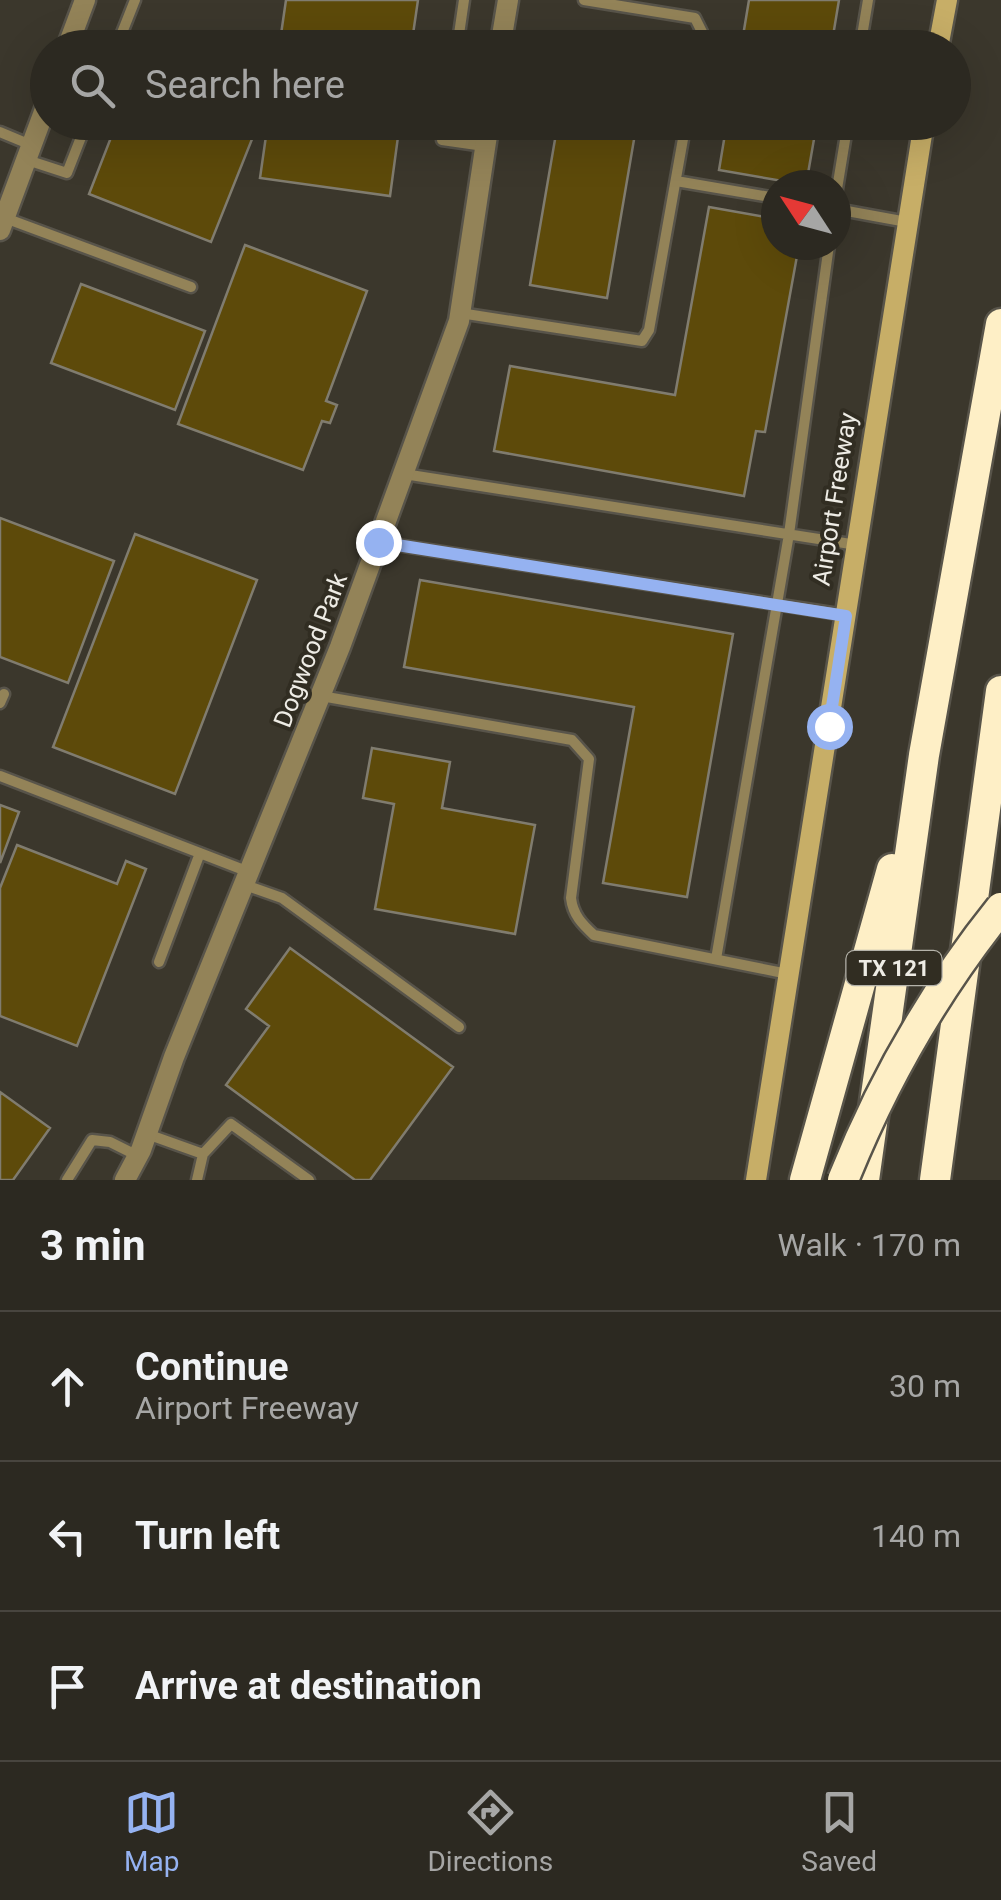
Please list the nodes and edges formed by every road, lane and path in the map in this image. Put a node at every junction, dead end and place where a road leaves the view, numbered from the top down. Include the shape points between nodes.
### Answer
1 (84, 0) edge
2 (135, 0) edge
3 (464, 0) edge
4 (508, 0) edge
5 (584, 0) edge
6 (868, 0) edge
7 (947, 0) edge
8 (73, 30) edge
9 (123, 30) edge
10 (460, 30) edge
11 (503, 30) edge
12 (701, 30) edge
13 (863, 30) edge
14 (941, 30) edge
15 (0, 132) edge
16 (33, 140) edge
17 (80, 140) edge
18 (442, 140) edge
19 (487, 140) edge
20 (683, 140) edge
21 (845, 140) edge
22 (921, 140) edge
23 (486, 146) junction
24 (29, 152) junction
25 (840, 170) edge
26 (676, 181) junction
27 (761, 195) edge
28 (851, 212) edge
29 (907, 222) junction
30 (2, 224) edge
31 (827, 260) edge
32 (192, 287) dead end
33 (460, 313) junction
34 (1001, 324) edge
35 (403, 474) junction
36 (789, 534) junction
37 (378, 542) junction
38 (857, 545) junction
39 (774, 603) junction
40 (846, 616) junction
41 (320, 696) junction
42 (1000, 701) edge
43 (924, 756) junction
44 (0, 776) edge
45 (200, 853) junction
46 (246, 878) junction
47 (1001, 908) edge
48 (716, 960) junction
49 (159, 962) dead end
50 (789, 974) junction
51 (460, 1027) dead end
52 (147, 1134) junction
53 (203, 1154) junction
54 (138, 1156) junction
55 (66, 1180) edge
56 (125, 1180) edge
57 (197, 1180) edge
58 (308, 1180) edge
59 (756, 1180) edge
60 (805, 1180) edge
61 (843, 1180) edge
62 (864, 1180) edge
63 (935, 1180) edge

1 - 8 street
2 - 9 lane
3 - 10 lane
4 - 11 street
5 - 12 lane via 695,18
6 - 13 lane
7 - 14 main road
15 - 24 lane
16 - 24 street
17 - 24 lane via 67,173
18 - 23 lane
19 - 23 street, Dogwood Park
20 - 26 lane
21 - 25 lane
22 - 29 main road, Airport Freeway
23 - 33 street, Dogwood Park
24 - 30 street
26 - 27 lane
26 - 33 lane via 642,341
28 - 29 lane
29 - 38 main road, Airport Freeway
30 - 32 lane
31 - 36 lane
33 - 35 street, Dogwood Park
34 - 43 highway, TX 121
35 - 36 lane
35 - 37 street, Dogwood Park
36 - 38 lane
36 - 39 lane
37 - 39 lane
37 - 41 street, Dogwood Park
38 - 40 main road, Airport Freeway
39 - 40 lane
39 - 48 lane
40 - 50 main road, Airport Freeway
41 - 46 street, Dogwood Park
41 - 48 lane via 572,740 589,759 573,911 594,935
42 - 63 highway, TX 121
43 - 60 highway
43 - 62 highway, TX 121
44 - 45 lane
45 - 46 lane
45 - 49 lane
46 - 51 lane
46 - 52 street, Dogwood Park
47 - 61 highway, bridge via 900,1059
48 - 50 lane
50 - 59 main road, Airport Freeway
52 - 53 lane
52 - 54 street, Dogwood Park
53 - 57 lane
53 - 58 lane via 231,1124
54 - 55 lane via 92,1140
54 - 56 street, Dogwood Park

